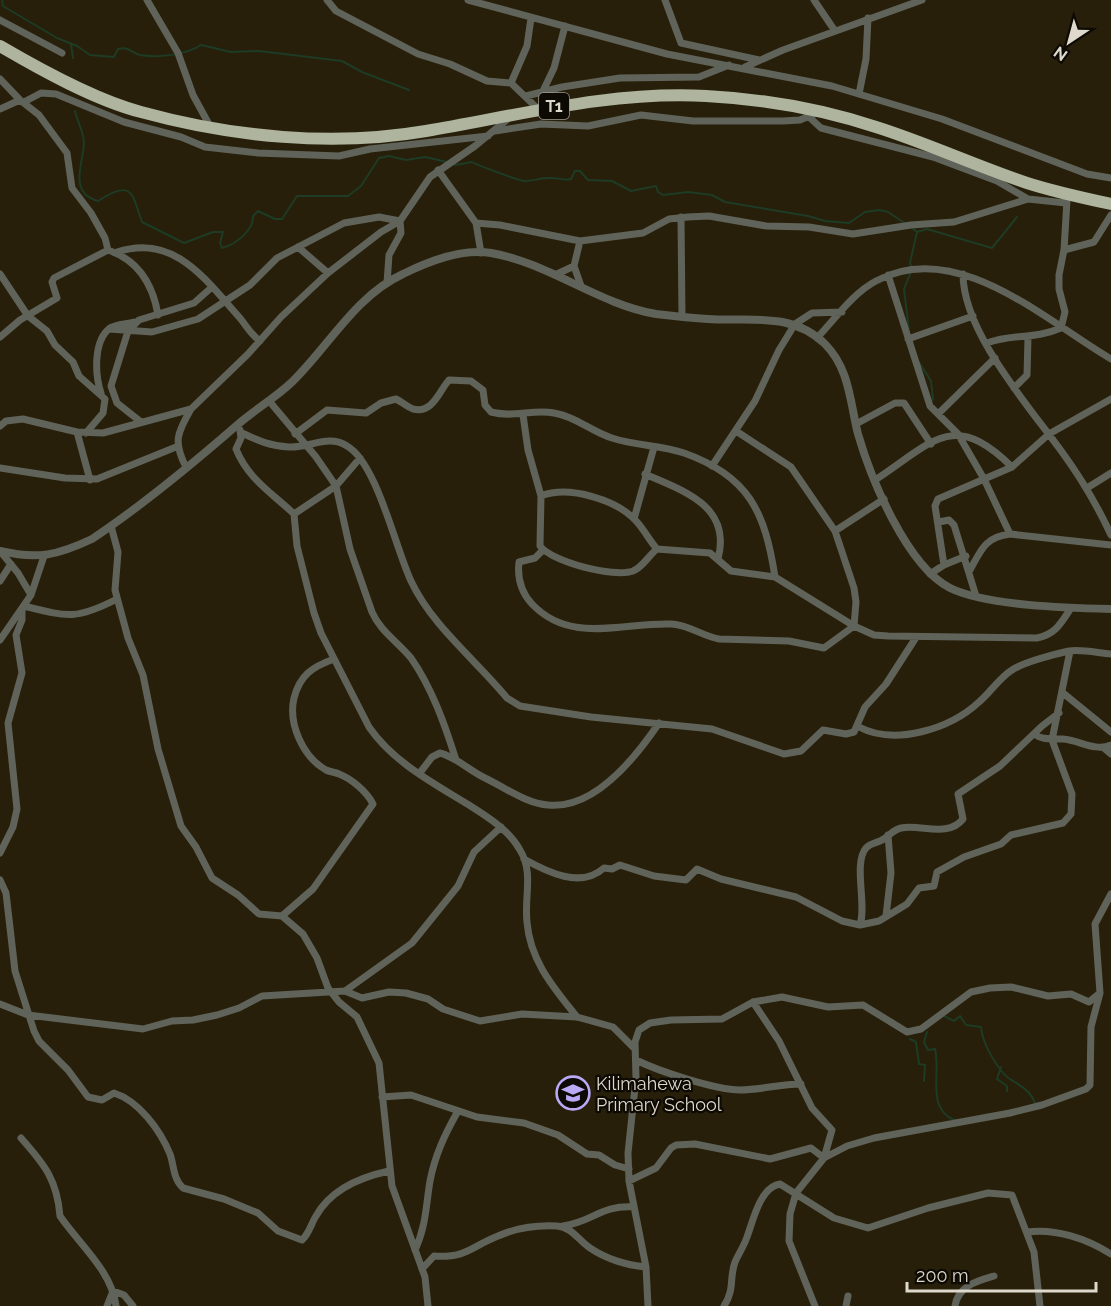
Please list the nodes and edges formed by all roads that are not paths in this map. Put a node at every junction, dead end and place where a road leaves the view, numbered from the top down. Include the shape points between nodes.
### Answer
1 (147, 0) edge
2 (327, 0) edge
3 (468, 0) edge
4 (665, 0) edge
5 (814, 0) edge
6 (922, 0) edge
7 (531, 18) junction
8 (868, 18) junction
9 (0, 20) edge
10 (565, 26) junction
11 (834, 31) junction
12 (0, 46) edge
13 (62, 53) dead end
14 (759, 60) junction
15 (729, 64) junction
16 (744, 67) junction
17 (0, 79) edge
18 (511, 83) junction
19 (543, 91) junction
20 (859, 94) junction
21 (526, 96) junction
22 (22, 101) junction
23 (537, 108) junction
24 (0, 109) edge
25 (515, 114) junction
26 (814, 114) junction
27 (211, 128) junction
28 (490, 134) junction
29 (438, 170) junction
30 (1111, 178) edge
31 (1028, 199) junction
32 (1067, 199) junction
33 (1111, 204) edge
34 (1111, 215) edge
35 (681, 217) junction
36 (400, 221) junction
37 (476, 223) junction
38 (580, 241) junction
39 (298, 248) junction
40 (108, 250) junction
41 (1064, 250) junction
42 (117, 252) junction
43 (481, 253) junction
44 (574, 266) junction
45 (328, 273) junction
46 (0, 274) edge
47 (963, 274) junction
48 (555, 275) junction
49 (888, 275) junction
50 (387, 283) junction
51 (581, 286) junction
52 (212, 287) junction
53 (224, 302) junction
54 (842, 312) junction
55 (158, 315) junction
56 (28, 316) junction
57 (682, 316) junction
58 (973, 316) junction
59 (135, 322) junction
60 (795, 324) junction
61 (109, 328) junction
62 (1061, 328) junction
63 (128, 331) junction
64 (0, 337) edge
65 (817, 338) junction
66 (1028, 338) junction
67 (908, 339) junction
68 (260, 341) junction
69 (987, 343) junction
70 (995, 358) junction
71 (1111, 359) edge
72 (1014, 387) junction
73 (101, 393) junction
74 (1111, 399) edge
75 (270, 402) junction
76 (191, 409) junction
77 (938, 414) junction
78 (523, 415) junction
79 (141, 422) junction
80 (855, 424) junction
81 (0, 426) edge
82 (239, 429) junction
83 (736, 431) junction
84 (77, 432) junction
85 (86, 433) junction
86 (295, 434) junction
87 (958, 434) junction
88 (1049, 434) junction
89 (931, 444) junction
90 (306, 446) junction
91 (176, 447) junction
92 (654, 447) junction
93 (360, 458) junction
94 (712, 466) junction
95 (186, 467) junction
96 (1012, 467) junction
97 (0, 468) edge
98 (1111, 473) edge
99 (645, 474) junction
100 (984, 479) junction
101 (90, 480) junction
102 (875, 480) junction
103 (336, 486) junction
104 (1087, 488) junction
105 (541, 496) junction
106 (884, 499) junction
107 (294, 514) junction
108 (634, 519) junction
109 (939, 522) junction
110 (111, 526) junction
111 (835, 531) junction
112 (1010, 534) junction
113 (1111, 534) edge
114 (1111, 545) edge
115 (657, 549) junction
116 (543, 550) junction
117 (1, 554) edge
118 (44, 556) junction
119 (966, 556) junction
120 (718, 559) junction
121 (11, 564) junction
122 (944, 565) junction
123 (970, 570) junction
124 (930, 574) junction
125 (775, 576) junction
126 (0, 581) edge
127 (31, 595) junction
128 (976, 596) junction
129 (117, 599) junction
130 (23, 608) junction
131 (1071, 608) junction
132 (1111, 609) edge
133 (854, 626) junction
134 (915, 639) junction
135 (0, 640) edge
136 (1070, 651) junction
137 (1111, 654) edge
138 (334, 658) junction
139 (1063, 693) junction
140 (1059, 713) junction
141 (659, 723) junction
142 (859, 727) junction
143 (1111, 732) edge
144 (1034, 734) junction
145 (1052, 740) junction
146 (1107, 747) edge
147 (1111, 754) edge
148 (456, 760) junction
149 (419, 774) junction
150 (501, 827) junction
151 (888, 835) junction
152 (0, 853) edge
153 (524, 859) junction
154 (0, 880) edge
155 (1111, 894) edge
156 (282, 916) junction
157 (886, 916) junction
158 (860, 925) junction
159 (345, 991) junction
160 (1100, 993) junction
161 (332, 994) junction
162 (753, 1002) junction
163 (0, 1004) edge
164 (28, 1016) junction
165 (577, 1017) junction
166 (634, 1049) junction
167 (636, 1060) junction
168 (801, 1084) junction
169 (382, 1096) junction
170 (458, 1111) junction
171 (21, 1138) dead end
172 (824, 1158) junction
173 (628, 1169) junction
174 (389, 1171) junction
175 (629, 1181) junction
176 (796, 1193) junction
177 (634, 1207) junction
178 (560, 1226) junction
179 (1027, 1232) junction
180 (415, 1250) junction
181 (1111, 1254) edge
182 (646, 1267) junction
183 (422, 1269) junction
184 (994, 1276) dead end
185 (113, 1291) junction
186 (848, 1296) dead end
187 (428, 1298) junction
188 (107, 1306) edge
189 (116, 1306) edge
190 (133, 1306) edge
191 (428, 1306) edge
192 (435, 1306) edge
193 (648, 1306) edge
194 (724, 1306) edge
195 (815, 1306) edge
196 (846, 1306) edge
197 (955, 1306) edge
198 (1040, 1306) edge

1 - 27 street via 178,52 193,95
2 - 18 street via 336,12 418,54 487,81
3 - 7 street
4 - 14 street via 681,43
5 - 11 street
6 - 8 street
7 - 10 street
7 - 18 street via 527,46
8 - 11 street
8 - 20 street
9 - 13 street
10 - 15 street via 668,54
10 - 19 street via 554,68
11 - 14 street
12 - 27 highway, T1 via 32,65 139,112
14 - 16 street
15 - 16 street
15 - 19 street via 699,77 620,78
16 - 20 street
17 - 22 street
18 - 21 street
19 - 21 street
20 - 30 street via 942,119 1087,174
21 - 23 street
22 - 24 street
22 - 28 street via 41,93 56,94 124,122 205,147 258,153 339,156
22 - 40 street via 43,118 67,153 72,188 103,234
23 - 25 highway, T1
23 - 26 highway, T1 via 611,97 669,95 772,102
25 - 27 highway, T1 via 424,131 342,138 289,138
25 - 28 street
26 - 28 street via 783,121 693,121 641,116 588,126 541,124
26 - 31 street via 821,128 933,158 1010,187
26 - 32 highway, T1 via 876,127
28 - 29 street
29 - 36 street via 422,185
29 - 37 street
31 - 32 street
31 - 35 street via 963,220 853,234 709,216
32 - 33 highway, T1
32 - 41 street
34 - 41 street via 1094,242
35 - 38 street via 643,233
35 - 57 street
36 - 39 street via 379,216 344,223
36 - 45 street
36 - 50 street via 401,233 389,255
37 - 38 street
37 - 43 street
38 - 44 street
39 - 45 street
39 - 53 street via 277,258 250,285
40 - 42 street
40 - 56 street via 54,279 57,298
41 - 62 street via 1059,275 1065,312
42 - 52 street via 140,247 172,254 200,273
42 - 55 street via 148,280
43 - 48 street
43 - 50 street via 432,261
44 - 48 street
44 - 51 street
45 - 68 street
46 - 56 street
47 - 49 street via 925,269
47 - 58 street via 963,291
47 - 62 street via 1010,296
48 - 51 street
49 - 54 street via 874,281
49 - 67 street
50 - 75 street via 365,300
51 - 57 street via 633,309
52 - 53 street
52 - 55 street via 194,303
53 - 63 street via 198,319 173,327 152,332
53 - 68 street
54 - 60 street via 812,313
54 - 65 street
55 - 59 street
56 - 64 street
56 - 73 street via 47,331 84,381
57 - 60 street via 773,319
58 - 67 street
58 - 69 street
59 - 61 street
59 - 63 street
60 - 65 street
60 - 83 street
61 - 63 street
61 - 73 street via 96,365
62 - 66 street
62 - 71 street
63 - 79 street via 111,386 117,402
65 - 80 street via 841,367 851,391
66 - 69 street via 1006,337
66 - 72 street via 1027,375
67 - 77 street via 926,397
68 - 76 street
69 - 70 street
70 - 72 street
70 - 77 street
72 - 88 street
73 - 85 street via 105,399 103,413
74 - 88 street
75 - 82 street
75 - 86 street
76 - 79 street
76 - 91 street
77 - 87 street
78 - 86 street via 491,412 480,387 471,381 453,379 445,384 435,402 422,409 415,410 396,399 366,413 327,410
78 - 92 street via 557,413 612,438
78 - 105 street
79 - 85 street via 116,431
80 - 89 street via 895,403 904,403
80 - 102 street
81 - 84 street via 6,421 23,419
82 - 90 street via 268,446
82 - 95 street
82 - 107 street via 236,449 244,466 258,484
83 - 94 street
83 - 111 street via 791,467
84 - 85 street
84 - 101 street
86 - 90 street
87 - 89 street
87 - 96 street via 969,435 993,448
87 - 100 street
88 - 96 street
88 - 104 street
89 - 102 street
90 - 93 street via 329,440 341,443
90 - 103 street
91 - 95 street
91 - 101 street
92 - 94 street via 683,453
92 - 99 street
93 - 103 street
93 - 141 street via 393,526 404,565 423,603 507,698 520,706
94 - 125 street via 744,488 758,509
95 - 110 street
96 - 100 street
97 - 101 street
98 - 104 street
99 - 108 street
99 - 120 street via 681,490 711,512 723,542
100 - 109 street via 938,499 935,506
100 - 112 street
102 - 106 street
103 - 107 street
103 - 148 street via 350,549 372,612 419,670
104 - 113 street
105 - 108 street via 558,491 587,496
105 - 116 street via 538,536
106 - 111 street
106 - 124 street via 916,558
107 - 138 street via 297,546 314,613
108 - 115 street
109 - 119 street via 952,522
109 - 122 street
110 - 118 street via 65,552
110 - 129 street via 118,552 114,583
111 - 133 street via 854,588
112 - 114 street
112 - 123 street via 988,541
115 - 116 street via 633,571 613,572 574,564
115 - 120 street via 699,552
116 - 133 street via 535,558 519,562 521,590 546,617 569,627 596,630 679,624 709,637 789,641 816,648 832,644
117 - 118 street
117 - 121 street
118 - 127 street
119 - 122 street
119 - 123 street
120 - 125 street via 731,571
121 - 126 street
121 - 127 street
122 - 124 street
123 - 128 street
124 - 128 street via 952,589
125 - 133 street
127 - 130 street
128 - 131 street
129 - 130 street via 74,616
129 - 156 street via 143,675 158,749 181,826 212,878 259,914
130 - 135 street
130 - 152 street via 16,635 22,673 8,723 17,809
131 - 132 street
131 - 134 street via 1049,636
133 - 134 street via 874,634
134 - 142 street via 886,684 865,707
136 - 137 street
136 - 139 street
136 - 142 street via 1013,669 979,703 943,725 884,735
138 - 149 street via 378,739
138 - 156 street via 317,665 302,678 294,699 294,726 315,760 326,770 346,777 373,804 313,889
139 - 140 street
139 - 143 street
140 - 144 street
140 - 145 street
141 - 142 street via 721,731 784,754 801,751 823,730 846,734
141 - 148 street via 618,774 585,796 559,805 547,806 526,798
144 - 145 street
144 - 151 street via 1000,766 958,794 963,819 959,824 931,830 900,828
145 - 146 street
145 - 157 street via 1072,794 1073,810 1068,819 1055,826 1011,835 1001,844 950,864 937,872 934,886 919,888 906,904
146 - 147 street
148 - 149 street via 436,754
149 - 150 street
150 - 153 street
150 - 159 street via 474,852 458,886 412,944
151 - 157 street via 891,873
151 - 158 street via 869,845 861,856
153 - 158 street via 568,877 591,876 620,865 654,876 686,880 697,869 721,879 796,897 842,921
153 - 165 street via 529,885 526,920 533,951 549,982
154 - 164 street via 6,893 15,971
155 - 160 street via 1095,924
156 - 161 street via 303,934
157 - 158 street
159 - 161 street
159 - 165 street via 363,998 406,993 480,1021 522,1014
160 - 162 street via 1089,1002 1071,994 1048,996 1011,987 978,990 913,1032 899,1030 863,1005 828,1007 782,997
160 - 172 street via 1090,1027 1090,1085 1086,1089 1010,1113 874,1138
161 - 164 street via 262,996 217,1015 143,1029
161 - 169 street via 357,1017 372,1044
162 - 166 street via 723,1019 683,1018 644,1026
162 - 168 street
163 - 164 street
164 - 174 street via 39,1041 68,1070 88,1098 102,1100 114,1093 136,1103 166,1147 183,1188 258,1213 286,1235 302,1240 323,1206 342,1189 366,1176
165 - 166 street via 613,1027
166 - 167 street
167 - 168 street via 659,1071 726,1089
167 - 173 street
168 - 172 street via 818,1116 832,1130
169 - 170 street via 411,1095
169 - 174 street
170 - 173 street via 524,1123
170 - 180 street via 439,1146 425,1221
171 - 185 street via 50,1172 60,1200 60,1216
172 - 175 street via 811,1148 771,1159 686,1144 671,1148 656,1168
172 - 176 street
173 - 175 street
174 - 180 street
175 - 177 street
176 - 179 street via 834,1218 868,1228 928,1208 988,1193 1005,1193 1012,1195
176 - 194 street via 775,1185 762,1200 735,1263 732,1290
176 - 195 street via 789,1241
177 - 178 street via 603,1210 579,1223
177 - 182 street
178 - 182 street via 609,1258
178 - 183 street via 511,1231 457,1257 434,1256
179 - 181 street via 1067,1235
179 - 198 street via 1034,1252
180 - 183 street
182 - 193 street
183 - 187 street
184 - 197 street via 965,1287
185 - 188 street
185 - 189 street
185 - 190 street via 124,1295
186 - 196 street
187 - 191 street
187 - 192 street

